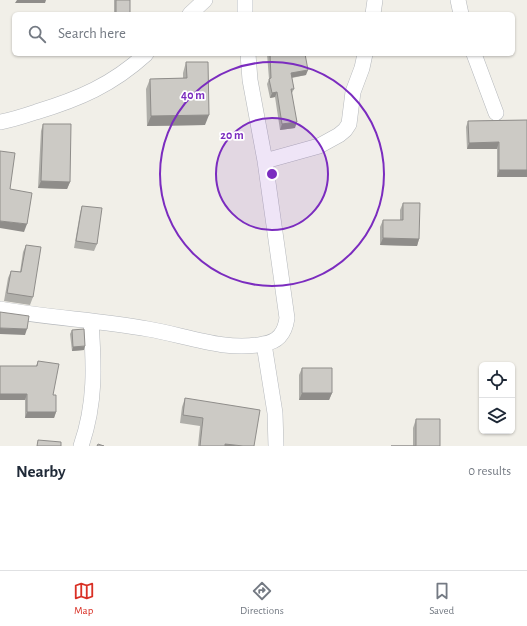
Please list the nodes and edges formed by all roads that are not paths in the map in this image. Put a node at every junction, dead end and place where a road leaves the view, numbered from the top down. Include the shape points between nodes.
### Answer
1 (205, 0) edge
2 (245, 0) edge
3 (375, 0) edge
4 (458, 0) edge
5 (192, 12) edge
6 (245, 12) edge
7 (373, 12) edge
8 (461, 12) edge
9 (144, 56) edge
10 (248, 56) edge
11 (365, 56) edge
12 (475, 56) edge
13 (496, 113) dead end
14 (0, 122) edge
15 (265, 162) junction
16 (0, 309) edge
17 (91, 321) junction
18 (264, 344) junction
19 (81, 446) edge
20 (276, 446) edge

1 - 5 street
2 - 6 street
3 - 7 street
4 - 8 street
9 - 14 street via 118,77 90,93 57,106
10 - 15 street
11 - 15 street via 345,130 320,146
12 - 13 street
15 - 18 street via 287,318 283,333 278,339
16 - 17 street
17 - 18 street via 230,345
17 - 19 street via 94,356 92,401
18 - 20 street via 275,413

